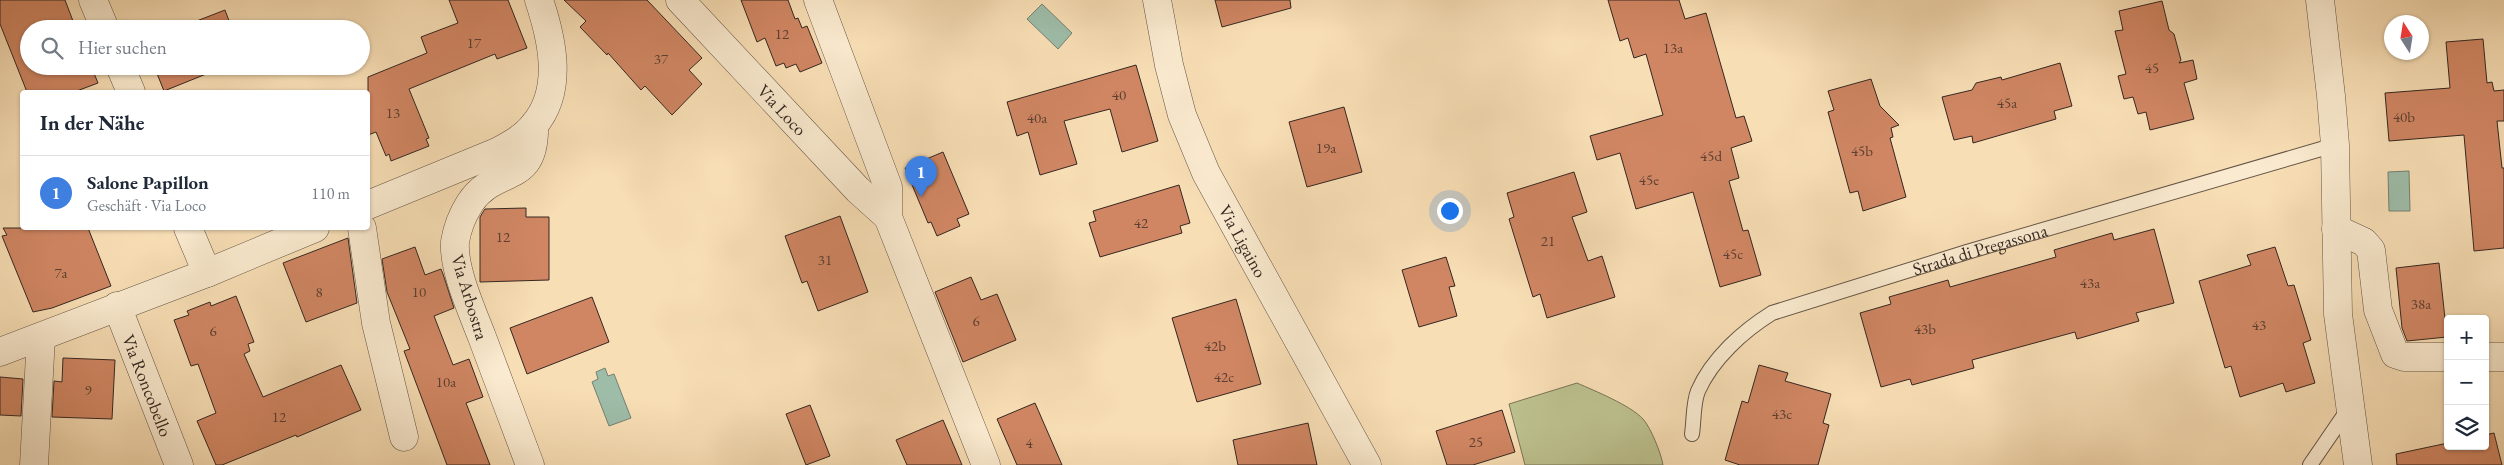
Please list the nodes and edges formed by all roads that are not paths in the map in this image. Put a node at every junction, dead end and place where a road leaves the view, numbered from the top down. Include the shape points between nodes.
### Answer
1 (93, 0) edge
2 (539, 0) edge
3 (680, 0) edge
4 (818, 0) edge
5 (1157, 0) edge
6 (2320, 0) edge
7 (101, 20) edge
8 (124, 75) edge
9 (130, 90) edge
10 (534, 125) junction
11 (2335, 146) junction
12 (370, 204) edge
13 (888, 217) junction
14 (2336, 229) junction
15 (189, 230) edge
16 (310, 230) edge
17 (362, 230) edge
18 (207, 274) junction
19 (117, 306) junction
20 (41, 336) junction
21 (0, 352) edge
22 (2444, 357) edge
23 (2489, 357) edge
24 (2504, 357) edge
25 (2349, 408) junction
26 (1692, 434) dead end
27 (404, 437) dead end
28 (34, 465) edge
29 (179, 465) edge
30 (530, 465) edge
31 (986, 465) edge
32 (1367, 465) edge
33 (2310, 465) edge
34 (2358, 465) edge

1 - 7 street
2 - 10 street, Via Arbostra via 549,31 553,59 546,106
3 - 13 street, Via Loco via 858,190
4 - 13 street, Via Loco via 888,187
5 - 32 street, Via Ligaino via 1182,115 1206,173
6 - 11 street
8 - 9 street
10 - 12 street, Via Arbostra via 514,143 497,152
10 - 30 street, Via Arbostra via 532,155 525,165 482,190 471,202 455,243 469,304
11 - 14 street
11 - 26 lane, Strada di Pregassona via 1958,255 1772,313 1747,329 1720,356 1698,392
13 - 31 street, Via Loco
14 - 22 street via 2364,242 2371,250 2378,310 2395,354
14 - 25 street via 2338,314
15 - 18 street
16 - 18 street
17 - 27 street via 376,323
18 - 19 street
19 - 20 street
19 - 29 street, Via Roncobello
20 - 21 street
20 - 28 street
23 - 24 street
25 - 33 lane
25 - 34 street

